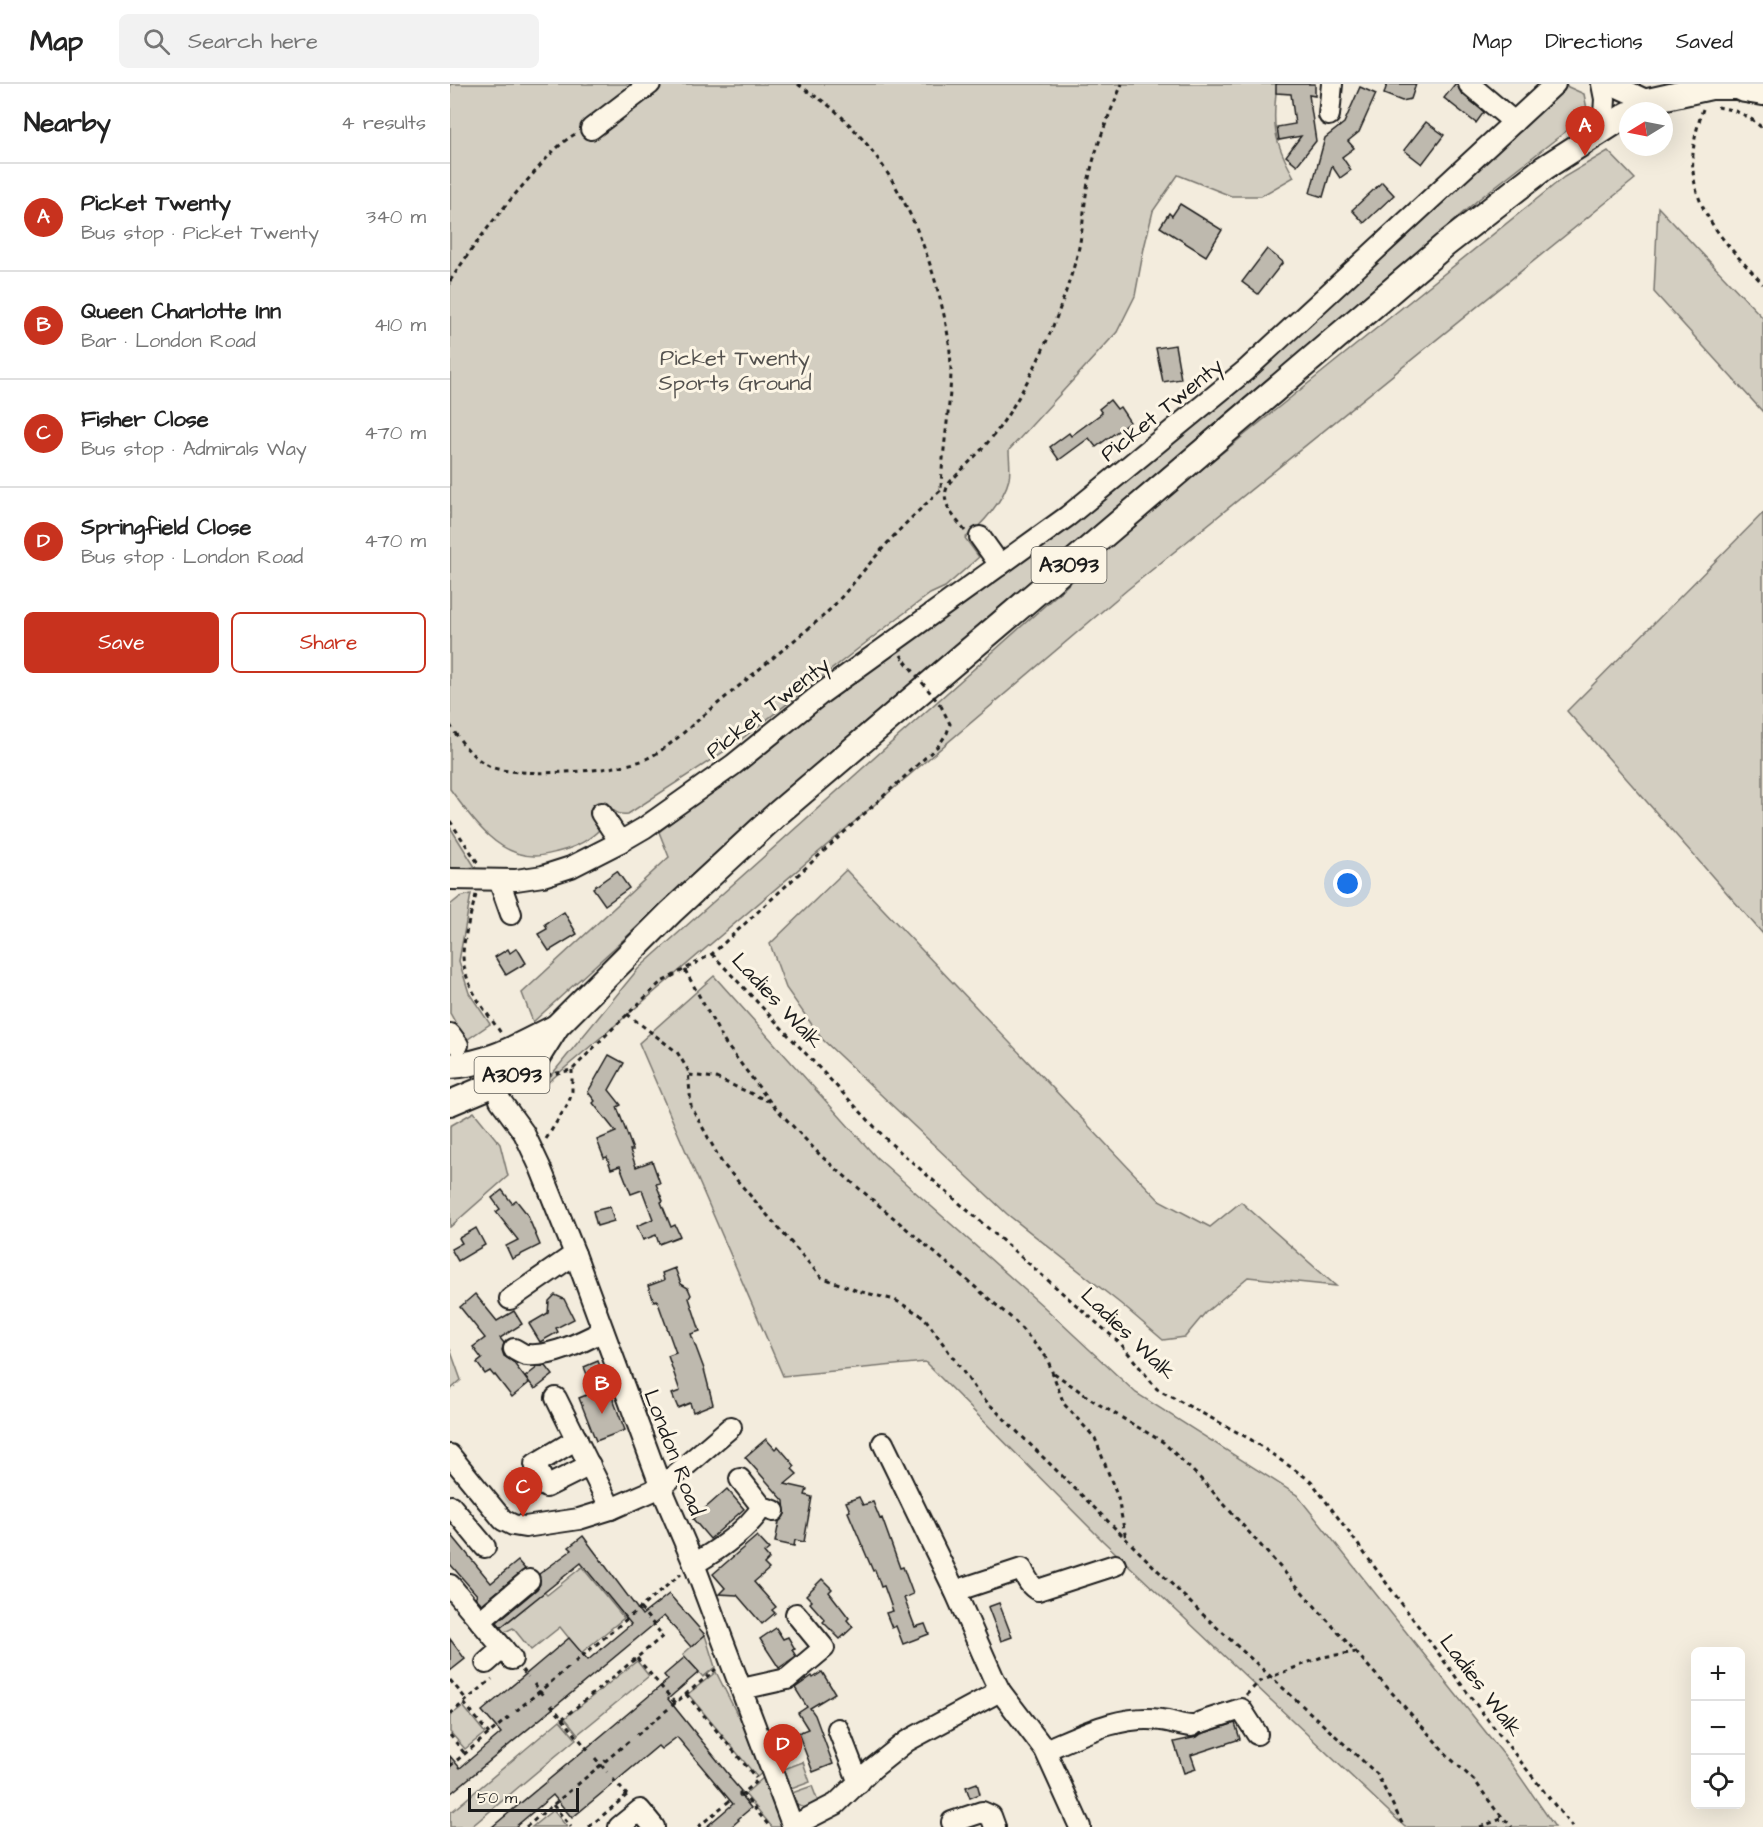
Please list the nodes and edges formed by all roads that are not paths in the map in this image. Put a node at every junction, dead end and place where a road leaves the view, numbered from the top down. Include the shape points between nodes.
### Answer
1 (650, 84) edge
2 (1332, 84) edge
3 (1469, 84) edge
4 (1555, 84) edge
5 (1602, 84) edge
6 (1611, 84) edge
7 (1750, 92) edge
8 (1649, 99) edge
9 (1329, 115) dead end
10 (1619, 120) edge
11 (1514, 122) junction
12 (591, 129) road end
13 (1603, 130) junction
14 (980, 537) dead end
15 (1000, 565) junction
16 (600, 813) dead end
17 (620, 842) junction
18 (450, 879) edge
19 (499, 880) junction
20 (511, 914) dead end
21 (453, 1048) edge
22 (520, 1057) junction
23 (500, 1100) dead end
24 (450, 1103) edge
25 (575, 1254) junction
26 (510, 1299) dead end
27 (603, 1331) junction
28 (514, 1349) dead end
29 (556, 1398) dead end
30 (731, 1427) dead end
31 (577, 1439) junction
32 (883, 1443) dead end
33 (450, 1455) edge
34 (590, 1466) junction
35 (740, 1479) dead end
36 (475, 1485) junction
37 (661, 1486) junction
38 (451, 1506) edge
39 (611, 1509) junction
40 (485, 1547) dead end
41 (694, 1564) junction
42 (1115, 1565) dead end
43 (529, 1580) dead end
44 (450, 1585) edge
45 (955, 1591) junction
46 (796, 1614) dead end
47 (480, 1621) junction
48 (492, 1669) road end
49 (742, 1689) junction
50 (1000, 1691) junction
51 (838, 1730) dead end
52 (1257, 1734) dead end
53 (1045, 1750) junction
54 (859, 1783) junction
55 (952, 1822) dead end
56 (793, 1826) edge
57 (619, 1827) edge
58 (654, 1827) edge
59 (995, 1827) edge
60 (1080, 1827) edge

1 - 12 street
2 - 9 street
3 - 11 street
4 - 11 street, Picket Twenty
5 - 13 street
6 - 8 street
7 - 8 main road via 1711,87
10 - 13 main road, A3093
11 - 15 street, Picket Twenty via 1246,370 1082,505
13 - 22 main road, A3093 via 1544,168 1445,245 834,764 702,882 557,1026
14 - 15 street
15 - 17 street, Picket Twenty via 822,693 733,765
16 - 17 street
17 - 19 street, Picket Twenty via 556,873
18 - 19 street, Picket Twenty
19 - 20 street
21 - 22 main road, A3093 via 484,1061
22 - 24 main road, A3093 via 495,1084
23 - 25 street, London Road via 524,1133
25 - 26 street
25 - 27 street, London Road
27 - 28 street via 577,1345 549,1352 525,1356
27 - 37 street, London Road
29 - 31 street
30 - 37 street
31 - 34 street
31 - 34 street via 535,1464 546,1487
32 - 45 street
33 - 36 street
34 - 39 street
35 - 41 street via 768,1509
36 - 38 street
36 - 39 street via 503,1520 513,1525 560,1523
37 - 39 street
37 - 41 street, London Road
38 - 40 street
41 - 49 street, London Road
42 - 45 street via 1038,1590 1028,1582 1022,1569
43 - 47 street
44 - 47 street
45 - 50 street
46 - 49 street via 824,1648 787,1679
47 - 48 street via 512,1659
49 - 56 street, London Road via 765,1775
50 - 53 street
50 - 54 street via 907,1741
51 - 54 street
52 - 53 street via 1240,1709 1180,1726 1160,1720 1125,1720
53 - 60 street
54 - 56 street via 836,1804
55 - 59 street via 982,1812 991,1816
57 - 58 street via 640,1809

